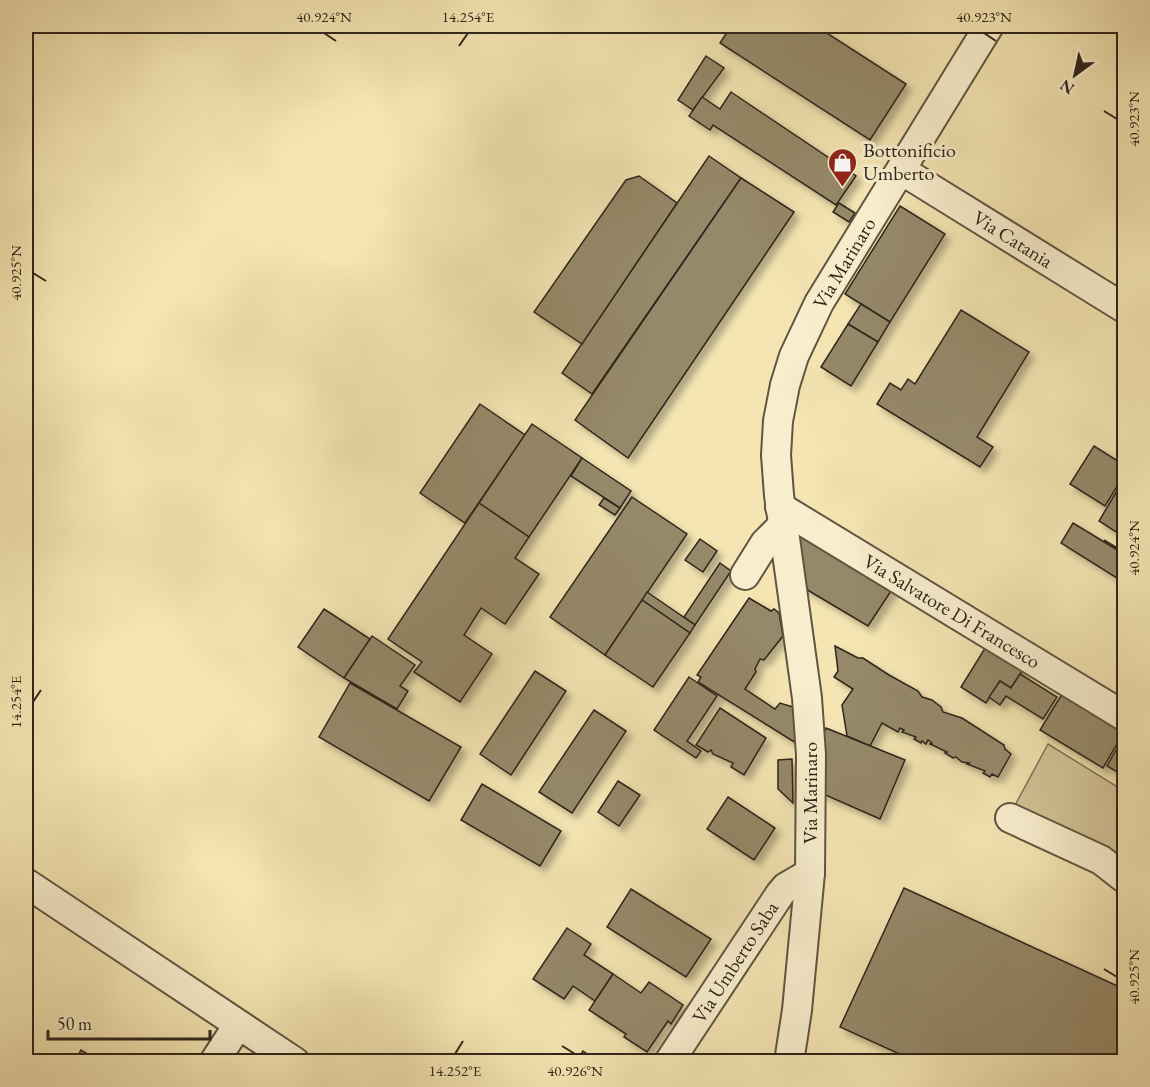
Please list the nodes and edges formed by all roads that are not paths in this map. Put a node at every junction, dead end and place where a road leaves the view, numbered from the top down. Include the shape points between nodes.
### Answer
1 (989, 26) edge
2 (901, 170) junction
3 (1125, 308) edge
4 (782, 516) junction
5 (745, 575) dead end
6 (1125, 716) edge
7 (1010, 818) dead end
8 (810, 873) junction
9 (1125, 878) edge
10 (26, 883) edge
11 (238, 1024) junction
12 (214, 1062) edge
13 (295, 1062) edge
14 (669, 1062) edge
15 (789, 1062) edge

1 - 2 street, Via Marinaro
2 - 3 street, Via Catania
2 - 4 street, Via Marinaro via 819,303 794,356 778,421 776,455
4 - 5 street
4 - 6 street, Via Salvatore Di Francesco
4 - 8 street, Via Marinaro via 810,736
7 - 9 street via 1101,860
8 - 14 street, Via Umberto Saba via 780,894
8 - 15 street, Via Marinaro
10 - 11 street
11 - 12 street
11 - 13 street

